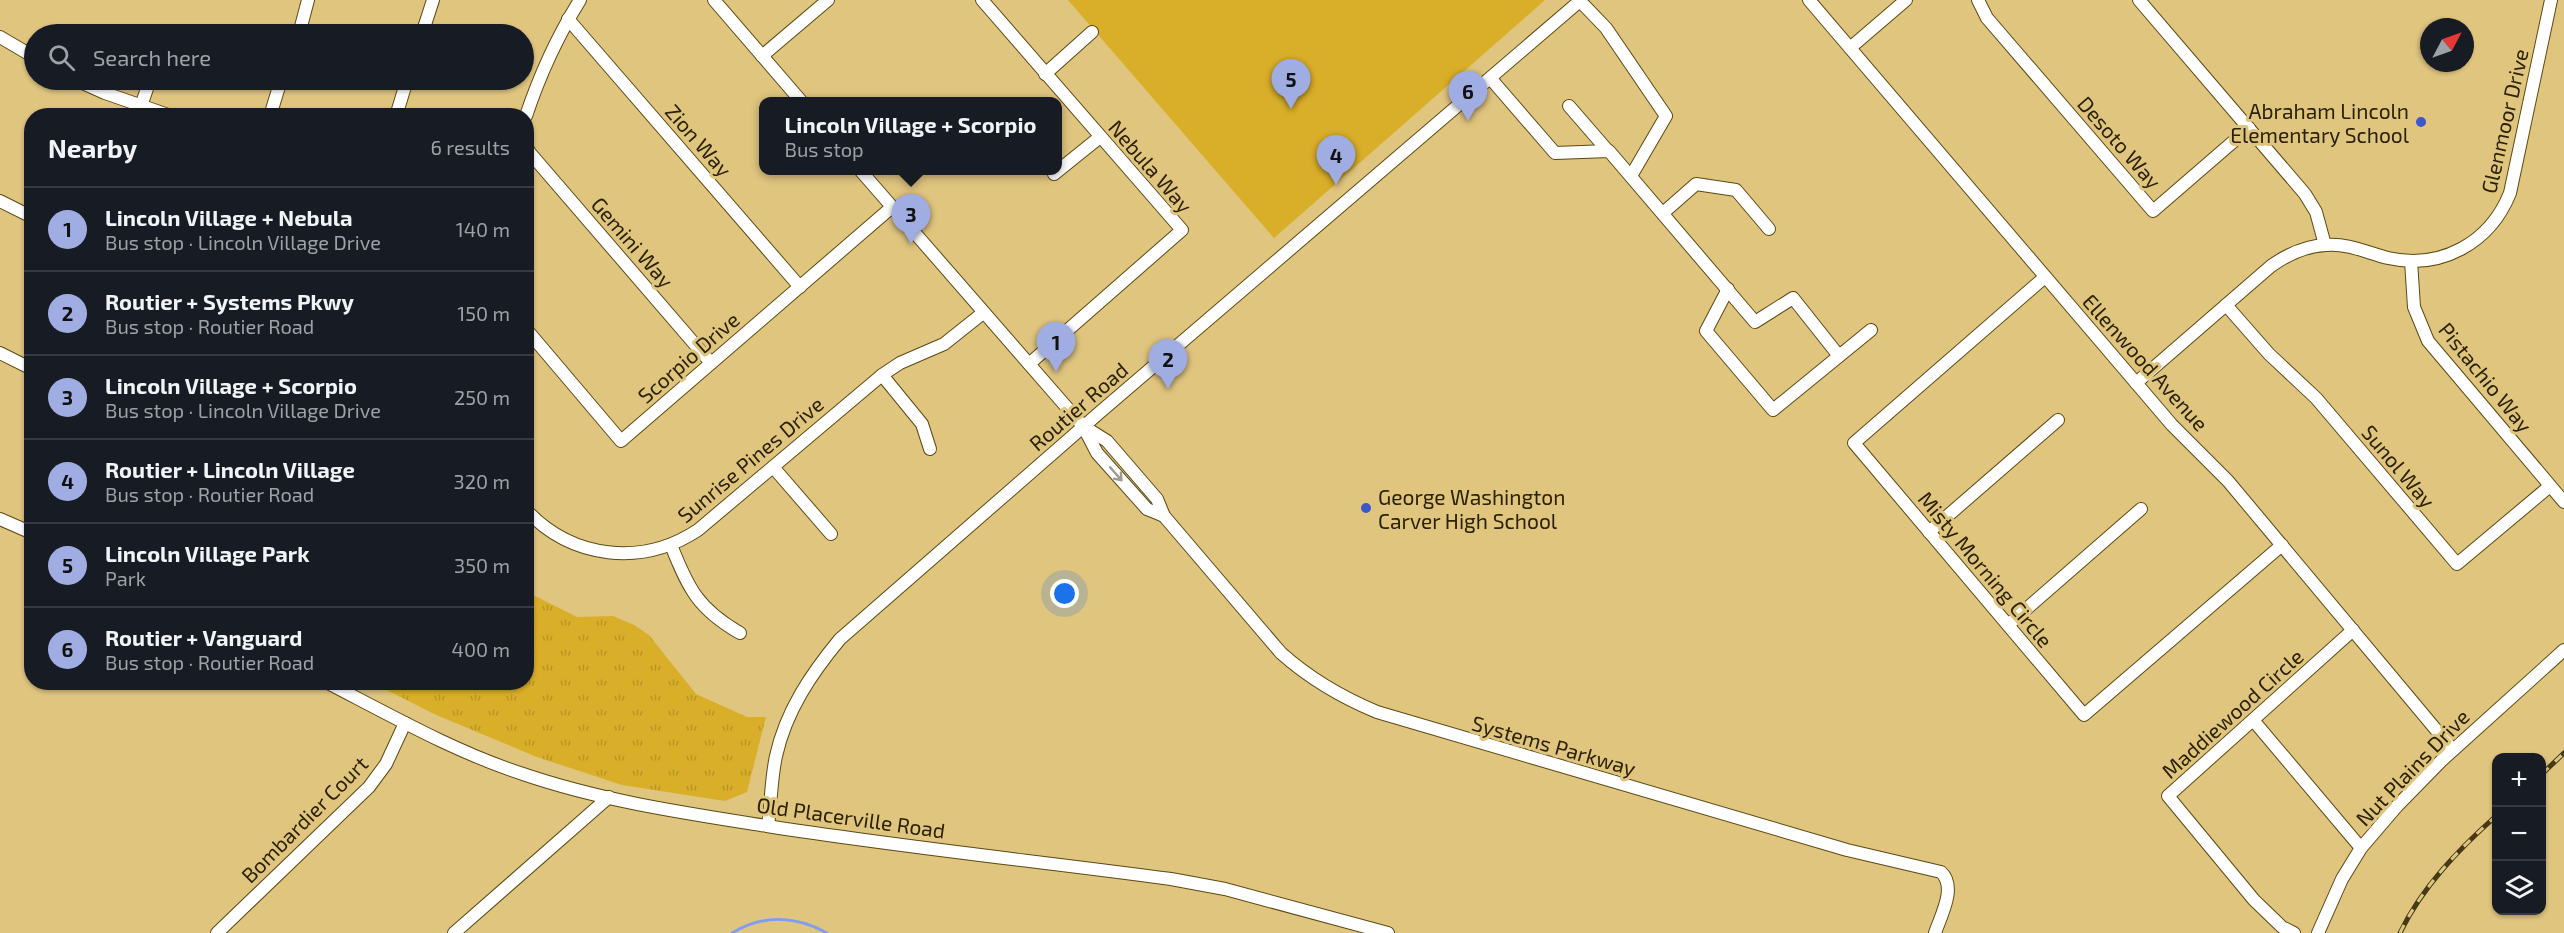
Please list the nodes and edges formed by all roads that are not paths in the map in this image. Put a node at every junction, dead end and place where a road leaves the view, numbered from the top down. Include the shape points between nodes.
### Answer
1 (308, 0) edge
2 (433, 0) edge
3 (580, 0) edge
4 (714, 0) edge
5 (828, 0) edge
6 (982, 0) edge
7 (1581, 0) edge
8 (1809, 0) edge
9 (1906, 0) edge
10 (1978, 0) edge
11 (2139, 0) edge
12 (2551, 0) edge
13 (568, 19) junction
14 (302, 24) edge
15 (425, 24) edge
16 (1092, 32) dead end
17 (0, 36) edge
18 (1850, 48) junction
19 (24, 51) edge
20 (762, 56) junction
21 (1045, 74) junction
22 (1491, 79) junction
23 (101, 90) edge
24 (147, 90) edge
25 (278, 90) edge
26 (404, 90) edge
27 (797, 97) edge
28 (141, 106) junction
29 (1569, 106) dead end
30 (147, 108) edge
31 (272, 108) edge
32 (398, 108) edge
33 (529, 108) edge
34 (2249, 128) junction
35 (1100, 136) junction
36 (1608, 151) junction
37 (534, 157) edge
38 (1062, 167) edge
39 (864, 175) edge
40 (1631, 176) junction
41 (0, 201) edge
42 (892, 207) junction
43 (24, 213) edge
44 (1663, 213) junction
45 (1769, 229) dead end
46 (2325, 244) junction
47 (2411, 261) junction
48 (2045, 277) junction
49 (800, 287) junction
50 (1728, 289) junction
51 (2226, 305) junction
52 (983, 312) junction
53 (1871, 330) dead end
54 (534, 338) edge
55 (0, 353) edge
56 (1839, 356) junction
57 (711, 363) junction
58 (1029, 364) junction
59 (24, 365) edge
60 (882, 375) junction
61 (2136, 383) junction
62 (2058, 420) dead end
63 (1083, 426) junction
64 (930, 449) dead end
65 (773, 467) junction
66 (2550, 486) junction
67 (2564, 502) edge
68 (2141, 509) dead end
69 (534, 517) edge
70 (0, 519) edge
71 (24, 530) edge
72 (1929, 532) junction
73 (831, 534) dead end
74 (671, 545) junction
75 (2282, 545) junction
76 (2008, 625) junction
77 (2353, 630) junction
78 (740, 633) dead end
79 (2564, 650) edge
80 (341, 690) edge
81 (2253, 720) junction
82 (405, 723) junction
83 (2453, 750) junction
84 (609, 797) junction
85 (768, 826) junction
86 (2361, 848) junction
87 (217, 933) edge
88 (454, 933) edge
89 (1388, 933) edge
90 (1935, 933) edge
91 (2294, 933) edge
92 (2318, 933) edge

1 - 14 street
2 - 15 street
3 - 13 street
4 - 20 street
5 - 20 street
6 - 21 street, Nebula Way
7 - 22 street, Routier Road
7 - 40 street via 1606,28 1666,116
8 - 18 street, Ellenwood Avenue
9 - 18 street
10 - 34 street, Desoto Way via 1987,18 2153,211
11 - 34 street
12 - 47 street, Glenmoor Drive via 2505,205 2488,229 2465,248 2443,257
13 - 33 street
13 - 49 street, Zion Way
16 - 21 street
17 - 19 street
18 - 48 street, Ellenwood Avenue
20 - 27 street
21 - 35 street, Nebula Way
22 - 36 street via 1556,153
22 - 63 street, Routier Road
23 - 28 street
24 - 28 street
25 - 31 street
26 - 32 street
28 - 30 street
29 - 36 street
34 - 46 street via 2312,202
35 - 38 street
35 - 58 street, Nebula Way via 1182,230
36 - 40 street
37 - 57 street, Gemini Way
39 - 42 street, Systems Parkway
40 - 44 street
41 - 43 street
42 - 49 street, Scorpio Drive
42 - 52 street, Systems Parkway
44 - 45 street via 1696,184 1736,190
44 - 50 street
46 - 47 street, Glenmoor Drive
46 - 51 street, Glenmoor Drive via 2281,259
47 - 66 street, Pistachio Way via 2414,307 2428,341
48 - 61 street, Ellenwood Avenue
48 - 72 street, Misty Morning Circle via 1854,443
49 - 57 street, Scorpio Drive
50 - 56 street via 1755,322 1793,298
50 - 56 street via 1706,331 1773,410
51 - 61 street, Glenmoor Drive
51 - 66 street, Sunol Way via 2316,398 2457,564
52 - 58 street, Systems Parkway
52 - 60 street, Sunrise Pines Drive via 944,344
53 - 56 street
54 - 57 street, Scorpio Drive via 621,441
55 - 59 street
58 - 63 street, Systems Parkway
60 - 64 street via 922,424
60 - 65 street, Sunrise Pines Drive
61 - 75 street, Ellenwood Avenue
62 - 72 street
63 - 85 street, Routier Road via 863,617 820,663 782,730
63 - 90 street, Systems Parkway via 1107,441 1157,499 1164,516 1281,653 1341,696 1377,712 1671,800 1941,872 1949,890
65 - 73 street
65 - 74 street, Sunrise Pines Drive via 698,530
66 - 67 street, Pistachio Way
68 - 76 street
69 - 74 street, Sunrise Pines Drive via 572,544 594,551 638,554
70 - 71 street
72 - 76 street, Misty Morning Circle
74 - 78 street via 699,602 720,622
75 - 76 street, Misty Morning Circle via 2084,715
75 - 77 street, Ellenwood Avenue
77 - 81 street, Maddiewood Circle
77 - 83 street, Ellenwood Avenue
79 - 83 street, Nut Plains Drive
80 - 82 street, Old Placerville Road
81 - 86 street
81 - 91 street, Maddiewood Circle via 2168,796 2254,900 2282,927
82 - 84 street, Old Placerville Road via 523,775
82 - 87 street, Bombardier Court via 386,764 369,787
83 - 86 street, Nut Plains Drive
84 - 85 street, Old Placerville Road via 683,814
84 - 88 street
85 - 89 street, Old Placerville Road via 1171,879 1225,889
86 - 92 street, Nut Plains Drive

